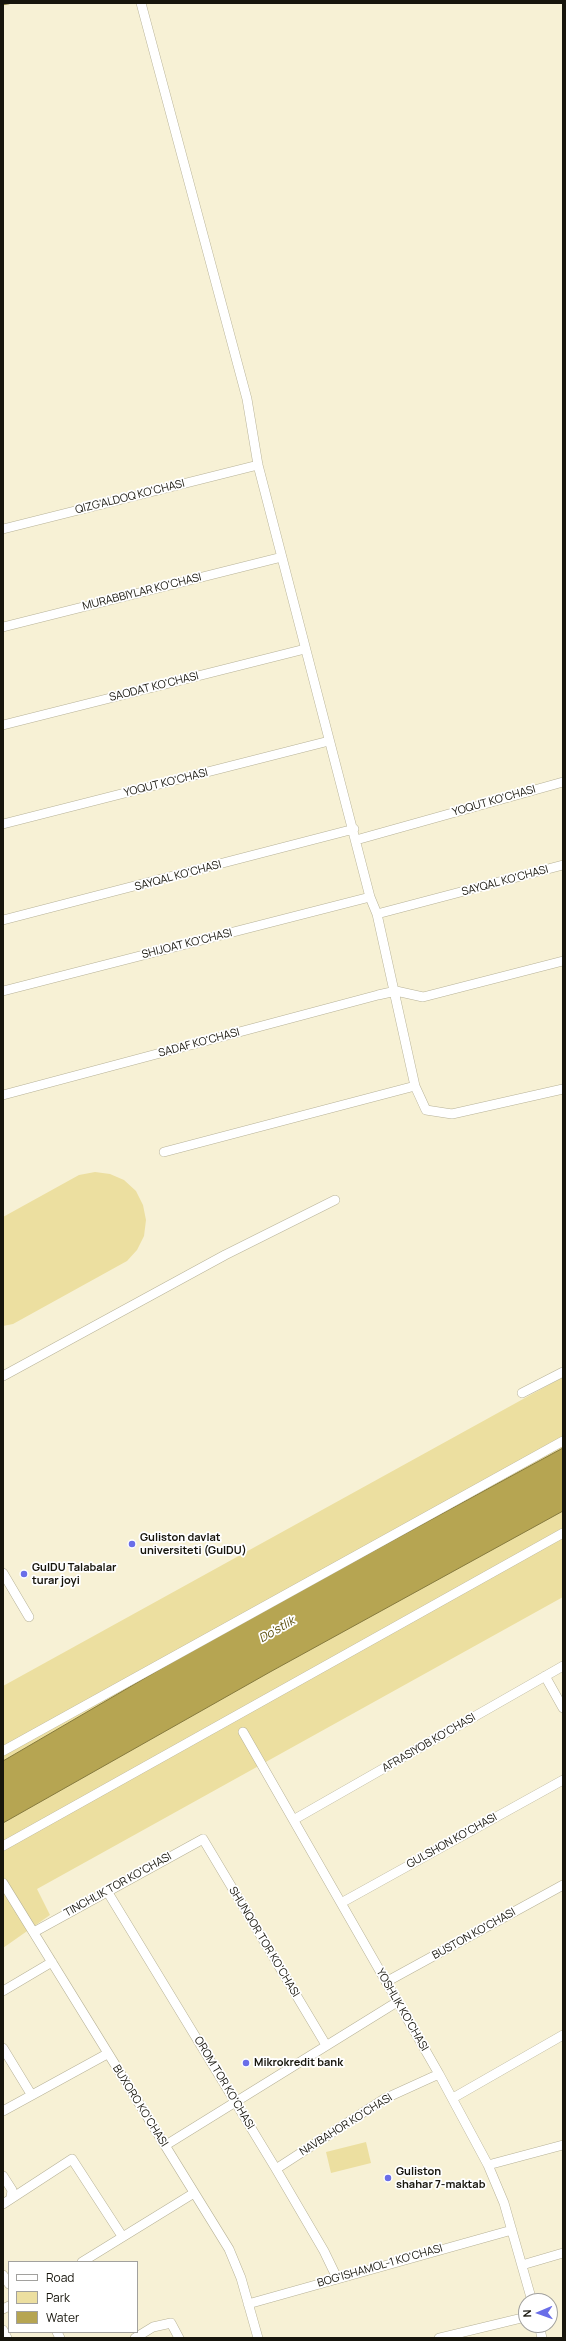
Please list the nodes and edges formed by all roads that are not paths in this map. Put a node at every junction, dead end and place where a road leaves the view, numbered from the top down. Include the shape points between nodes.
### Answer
1 (141, 3) edge
2 (258, 465) junction
3 (3, 529) edge
4 (282, 557) junction
5 (3, 627) edge
6 (305, 649) junction
7 (3, 725) edge
8 (330, 741) junction
9 (563, 782) edge
10 (3, 824) edge
11 (354, 829) junction
12 (356, 840) junction
13 (563, 866) edge
14 (370, 897) junction
15 (377, 914) junction
16 (3, 920) edge
17 (563, 960) edge
18 (3, 991) edge
19 (396, 991) junction
20 (416, 1086) junction
21 (563, 1089) edge
22 (3, 1095) edge
23 (164, 1152) dead end
24 (335, 1200) dead end
25 (563, 1372) edge
26 (3, 1376) edge
27 (522, 1393) dead end
28 (563, 1441) edge
29 (563, 1533) edge
30 (3, 1573) edge
31 (29, 1617) dead end
32 (563, 1666) edge
33 (545, 1676) junction
34 (563, 1708) edge
35 (243, 1732) dead end
36 (3, 1752) edge
37 (563, 1780) edge
38 (295, 1819) junction
39 (203, 1839) joint
40 (3, 1846) edge
41 (3, 1883) edge
42 (563, 1885) edge
43 (107, 1890) junction
44 (341, 1903) junction
45 (34, 1932) junction
46 (52, 1962) junction
47 (386, 1982) junction
48 (3, 1991) edge
49 (397, 2002) junction
50 (563, 2035) edge
51 (326, 2045) junction
52 (3, 2048) edge
53 (107, 2054) junction
54 (439, 2074) junction
55 (31, 2094) junction
56 (453, 2098) junction
57 (236, 2103) junction
58 (3, 2111) edge
59 (563, 2145) edge
60 (166, 2146) junction
61 (488, 2165) junction
62 (276, 2169) junction
63 (3, 2176) edge
64 (194, 2193) junction
65 (11, 2198) junction
66 (3, 2204) edge
67 (512, 2230) junction
68 (122, 2236) junction
69 (563, 2253) edge
70 (84, 2261) edge
71 (522, 2266) junction
72 (337, 2278) junction
73 (530, 2293) edge
74 (248, 2304) junction
75 (518, 2319) edge
76 (3, 2330) edge
77 (7, 2338) edge
78 (135, 2338) edge
79 (180, 2338) edge
80 (258, 2338) edge
81 (439, 2338) edge

1 - 2 street via 247,399
2 - 3 street, QIZG'ALDOQ KO'CHASI
2 - 4 street
4 - 5 street, MURABBIYLAR KO'CHASI
4 - 6 street
6 - 7 street, SAODAT KO'CHASI
6 - 8 street
8 - 10 street, YOQUT KO'CHASI
8 - 11 street
9 - 12 street, YOQUT KO'CHASI
11 - 12 street
11 - 16 street, SAYQAL KO'CHASI
12 - 14 street
13 - 15 street, SAYQAL KO'CHASI
14 - 15 street
14 - 18 street, SHIJOAT KO'CHASI
15 - 19 street
17 - 19 street via 423,997
19 - 20 street
19 - 22 street, SADAF KO'CHASI
20 - 21 street via 426,1110 452,1114
20 - 23 street
24 - 26 street via 225,1255
25 - 27 street
28 - 36 street
29 - 40 street
30 - 31 street
32 - 33 street, AFRASIYOB KO'CHASI
33 - 34 street
33 - 38 street, AFRASIYOB KO'CHASI
35 - 38 street, YOSHLIK KO'CHASI
37 - 44 street, GULSHON KO'CHASI
38 - 44 street, YOSHLIK KO'CHASI
39 - 43 street, TINCHLIK TOR KO'CHASI
39 - 51 street, SHUNQOR TOR KO'CHASI
41 - 45 street, BUXORO KO'CHASI
42 - 47 street, BUSTON KO'CHASI
43 - 45 street, TINCHLIK TOR KO'CHASI
43 - 57 street, OROM TOR KO'CHASI
44 - 47 street, YOSHLIK KO'CHASI
45 - 46 street, BUXORO KO'CHASI
46 - 48 street
46 - 53 street, BUXORO KO'CHASI
47 - 49 street, YOSHLIK KO'CHASI
49 - 51 street
49 - 54 street, YOSHLIK KO'CHASI
50 - 56 street
51 - 57 street
52 - 55 street
53 - 55 street
53 - 60 street, BUXORO KO'CHASI
54 - 56 street, YOSHLIK KO'CHASI
54 - 62 street, NAVBAHOR KO'CHASI via 384,2099
55 - 58 street
56 - 61 street, YOSHLIK KO'CHASI
57 - 60 street
57 - 62 street, OROM TOR KO'CHASI
59 - 61 street
60 - 64 street, BUXORO KO'CHASI
61 - 67 street, YOSHLIK KO'CHASI via 504,2202
62 - 72 street, OROM TOR KO'CHASI
63 - 65 street via 12,2190
64 - 68 street
64 - 74 street, BUXORO KO'CHASI via 228,2249 241,2278
65 - 66 street
65 - 68 street via 72,2159
67 - 71 street, YOSHLIK KO'CHASI
67 - 72 street, BOG'ISHAMOL-1 KO'CHASI
68 - 70 street
69 - 71 street
71 - 73 street, YOSHLIK KO'CHASI
72 - 74 street, BOG'ISHAMOL-1 KO'CHASI
74 - 80 street, BUXORO KO'CHASI
75 - 81 street
76 - 77 street
78 - 79 street via 153,2327 171,2323

